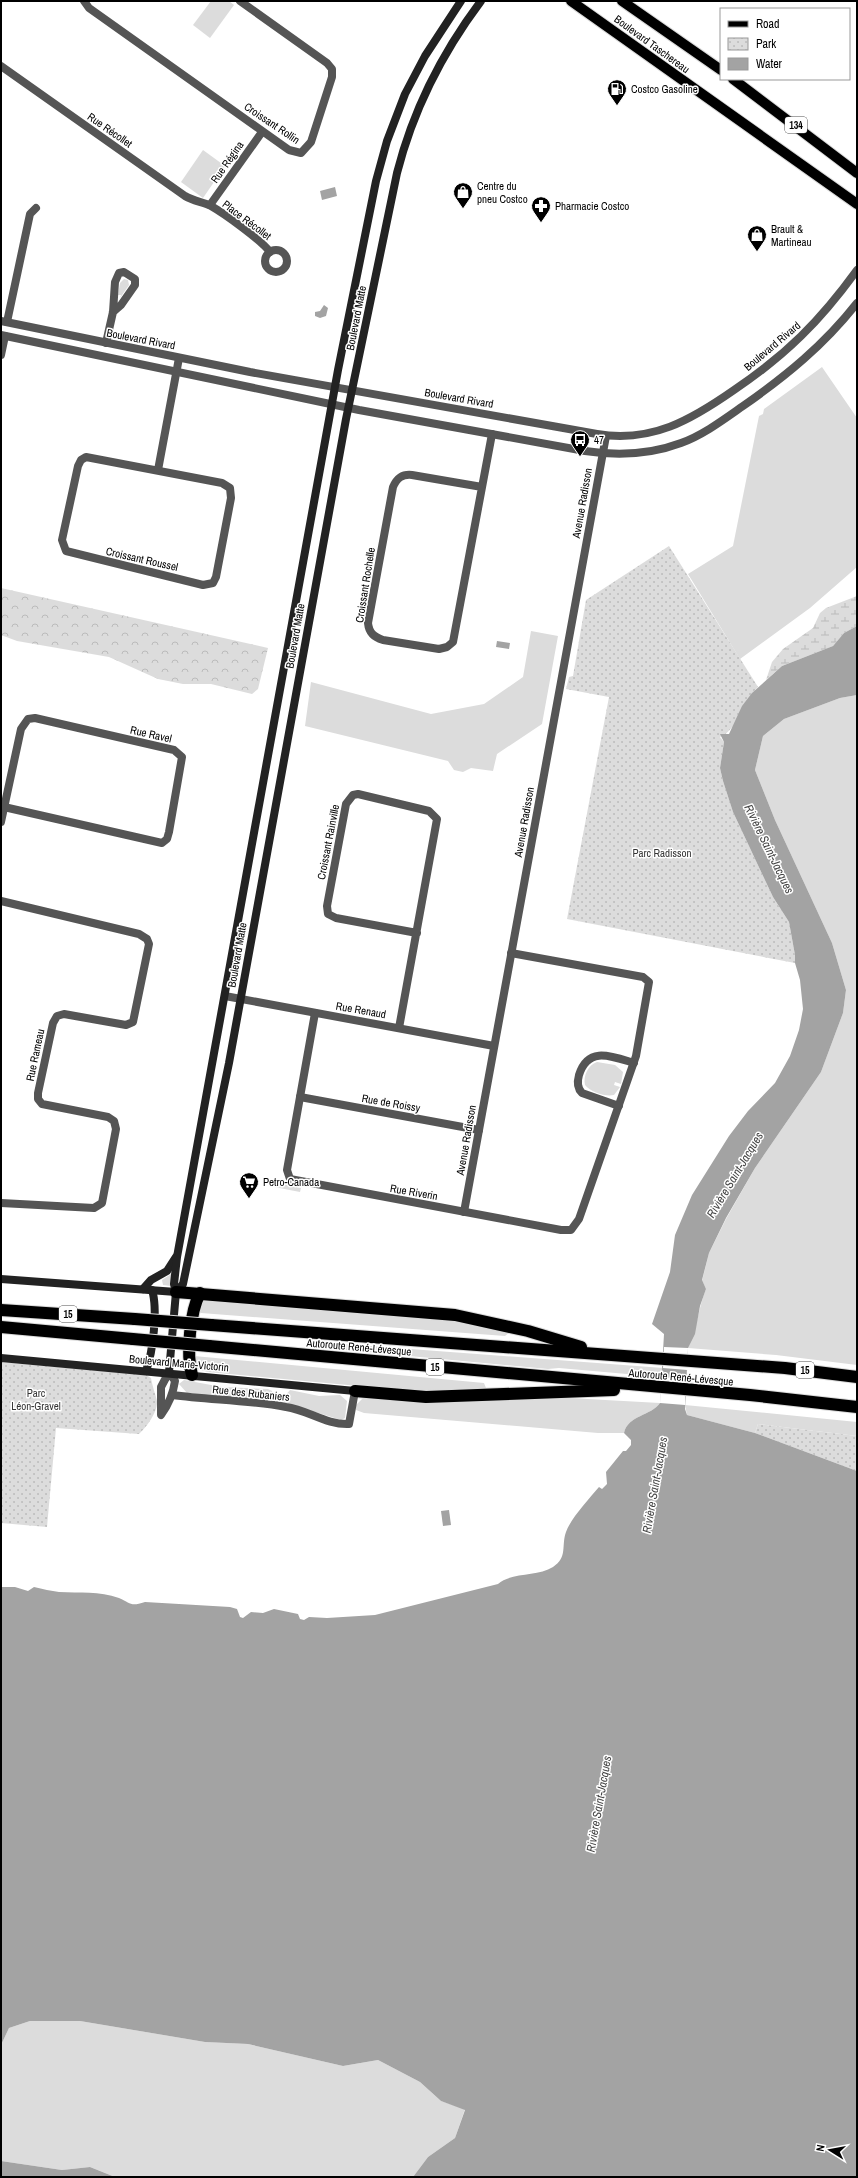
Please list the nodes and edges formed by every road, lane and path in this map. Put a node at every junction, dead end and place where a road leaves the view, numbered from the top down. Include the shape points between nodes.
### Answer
1 (84, 1) edge
2 (240, 1) edge
3 (461, 1) edge
4 (481, 1) edge
5 (571, 1) edge
6 (622, 1) edge
7 (1, 66) edge
8 (720, 69) edge
9 (734, 80) edge
10 (262, 132) junction
11 (857, 173) edge
12 (857, 204) edge
13 (210, 205) junction
14 (36, 208) dead end
15 (270, 252) dead end
16 (857, 270) edge
17 (857, 303) edge
18 (113, 312) junction
19 (4, 321) edge
20 (3, 336) edge
21 (106, 343) junction
22 (1, 355) edge
23 (179, 358) junction
24 (177, 371) junction
25 (335, 387) junction
26 (353, 390) junction
27 (333, 403) junction
28 (349, 407) junction
29 (492, 434) junction
30 (606, 436) junction
31 (602, 454) junction
32 (158, 470) junction
33 (482, 487) junction
34 (4, 807) junction
35 (1, 822) edge
36 (1, 901) edge
37 (417, 933) junction
38 (511, 953) junction
39 (224, 996) junction
40 (241, 999) junction
41 (315, 1013) junction
42 (399, 1028) junction
43 (494, 1046) junction
44 (634, 1063) junction
45 (300, 1097) junction
46 (619, 1106) junction
47 (478, 1130) junction
48 (1, 1203) edge
49 (464, 1212) junction
50 (177, 1257) junction
51 (1, 1279) edge
52 (148, 1289) junction
53 (176, 1292) junction
54 (200, 1293) junction
55 (1, 1310) edge
56 (1, 1327) edge
57 (603, 1354) junction
58 (1, 1358) edge
59 (146, 1371) junction
60 (169, 1372) junction
61 (192, 1375) junction
62 (857, 1376) edge
63 (661, 1388) junction
64 (355, 1391) junction
65 (172, 1395) junction
66 (857, 1407) edge

1 - 10 street, Croissant Rollin via 89,8
2 - 10 street, Croissant Rollin via 327,63 333,72 311,142 304,152 292,152
3 - 25 main road, Boulevard Matte via 421,62 387,140 376,181
4 - 26 main road, Boulevard Matte via 443,57 408,134 395,183
5 - 12 main road, Boulevard Taschereau
6 - 8 main road, Boulevard Taschereau
7 - 13 street, Rue Récollet via 185,196 197,203
9 - 11 main road, 134
10 - 13 street, Rue Régina
13 - 15 street, Place Récollet
14 - 19 street via 30,214
16 - 30 street, Boulevard Rivard via 804,336 773,363 701,412 670,428 644,434
17 - 31 street via 831,335 797,366 704,432 681,443 650,452
18 - 18 street via 122,305 136,285 135,279 124,272 119,273 116,278
18 - 21 street
19 - 21 street, Boulevard Rivard
20 - 22 street
20 - 24 street
21 - 23 street, Boulevard Rivard
23 - 24 street
23 - 25 street, Boulevard Rivard
24 - 27 street
24 - 32 street
25 - 26 street, Boulevard Rivard
25 - 27 main road, Boulevard Matte
26 - 28 main road, Boulevard Matte
26 - 30 street, Boulevard Rivard
27 - 28 street
27 - 39 main road, Boulevard Matte
28 - 29 street
28 - 40 main road, Boulevard Matte
29 - 31 street
29 - 33 street, Croissant Rochelle
30 - 31 street, Avenue Radisson
31 - 38 street, Avenue Radisson
32 - 32 street, Croissant Roussel via 94,457 81,460 62,540 63,546 71,553 203,585 211,584 216,577 231,498 230,488 222,483
33 - 33 street, Croissant Rochelle via 412,475 402,475 398,479 393,487 368,623 371,633 375,636 383,640 434,649 444,649 453,642
34 - 34 street, Rue Ravel via 162,843 169,835 182,756 174,750 30,718 25,720 22,726
34 - 35 street, Rue Ravel
36 - 48 street, Rue Rameau via 139,934 147,939 149,944 133,1022 123,1025 64,1014 57,1016 53,1023 38,1093 38,1099 42,1104 108,1117 114,1122 116,1129 102,1203 94,1208
37 - 37 street, Croissant Rainville via 437,819 429,811 358,794 353,795 346,804 327,906 328,914 336,918
37 - 42 street, Croissant Rainville
38 - 43 street, Avenue Radisson
38 - 44 street, Rue Riverin via 646,978 650,985
39 - 40 street, Rue Renaud
39 - 50 main road, Boulevard Matte
40 - 41 street, Rue Renaud
40 - 53 main road, Boulevard Matte via 188,1264 183,1284
41 - 42 street, Rue Renaud
41 - 45 street, Rue Riverin
42 - 43 street, Rue Renaud
43 - 47 street, Avenue Radisson
44 - 46 street, Rue Riverin
44 - 46 street via 595,1055 588,1059 581,1070 578,1084 582,1093
45 - 47 street, Rue de Roissy
45 - 49 street, Rue Riverin via 287,1170 290,1179
46 - 49 street, Rue Riverin via 579,1219 571,1230
47 - 49 street, Avenue Radisson
50 - 52 main road via 167,1271 151,1280
50 - 53 main road, Boulevard Matte via 174,1284
51 - 52 main road
52 - 53 main road
52 - 59 main road via 155,1302 150,1360
53 - 54 highway
53 - 60 main road, Boulevard Matte
54 - 57 highway via 455,1315 528,1331
54 - 61 highway via 194,1308 189,1363
55 - 57 highway, Autoroute René-Lévesque / 15, bridge
56 - 63 highway, Autoroute René-Lévesque / 15, bridge
57 - 62 highway, Autoroute René-Lévesque / 15 via 791,1368
58 - 59 main road, Boulevard Marie-Victorin
59 - 60 main road, Boulevard Marie-Victorin
60 - 61 main road, Boulevard Marie-Victorin
60 - 65 street, Boulevard Matte via 174,1381
60 - 65 street, Boulevard Matte via 161,1387 161,1415
61 - 64 main road, Boulevard Marie-Victorin
63 - 64 highway via 426,1397
63 - 66 highway, Autoroute René-Lévesque / 15
64 - 65 street, Rue des Rubaniers via 349,1424 324,1420 287,1407

